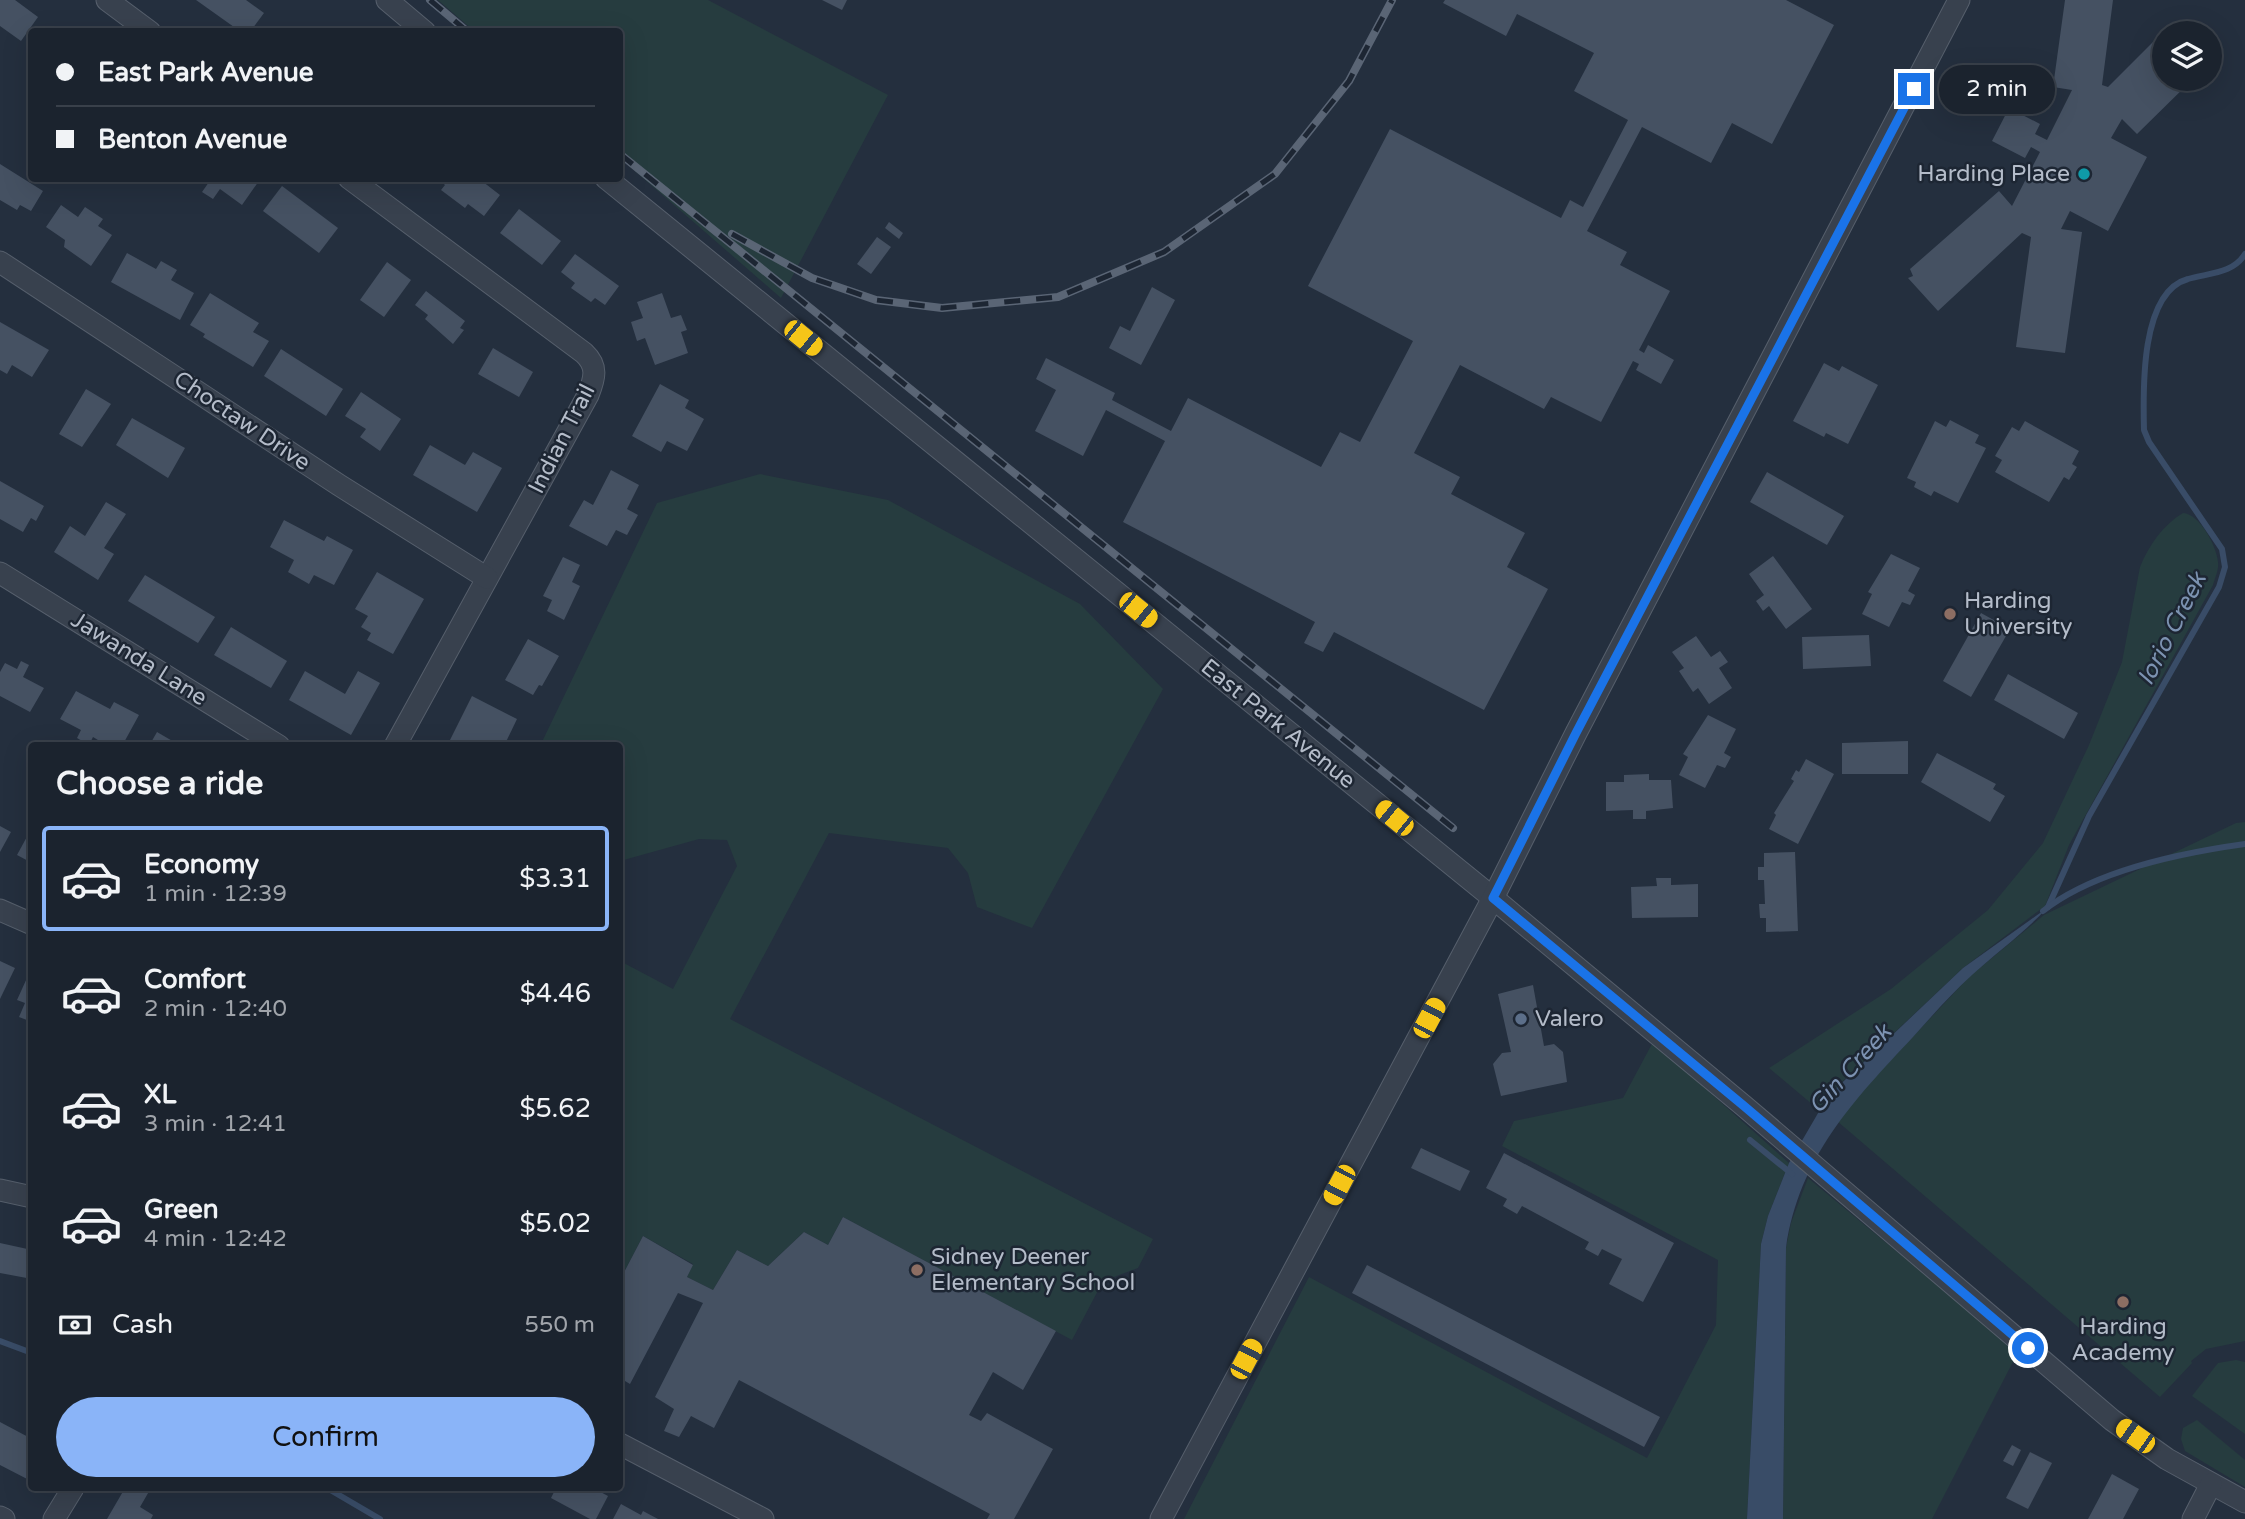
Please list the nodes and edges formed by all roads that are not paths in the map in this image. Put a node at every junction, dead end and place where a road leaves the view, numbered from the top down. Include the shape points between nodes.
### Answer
1 (107, 0) edge
2 (387, 0) edge
3 (1959, 0) edge
4 (145, 28) edge
5 (420, 28) edge
6 (354, 182) edge
7 (611, 182) edge
8 (0, 262) edge
9 (0, 573) edge
10 (487, 578) junction
11 (273, 742) edge
12 (398, 742) edge
13 (1493, 898) junction
14 (0, 910) edge
15 (28, 922) edge
16 (0, 1190) edge
17 (28, 1196) edge
18 (623, 1446) edge
19 (2211, 1483) junction
20 (71, 1491) edge
21 (2245, 1502) edge
22 (54, 1519) edge
23 (763, 1519) edge
24 (1161, 1519) edge
25 (2193, 1519) edge

1 - 4 street
2 - 5 street
3 - 13 street
6 - 10 street, Indian Trail via 592,360 595,370 588,395
7 - 13 street, East Park Avenue
8 - 10 street, Choctaw Drive
9 - 11 street, Jawanda Lane
10 - 12 street, Indian Trail
13 - 19 street, East Park Avenue via 2112,1420
13 - 24 street
14 - 15 street
16 - 17 street
18 - 23 street
19 - 21 street, East Park Avenue
19 - 25 street
20 - 22 street

